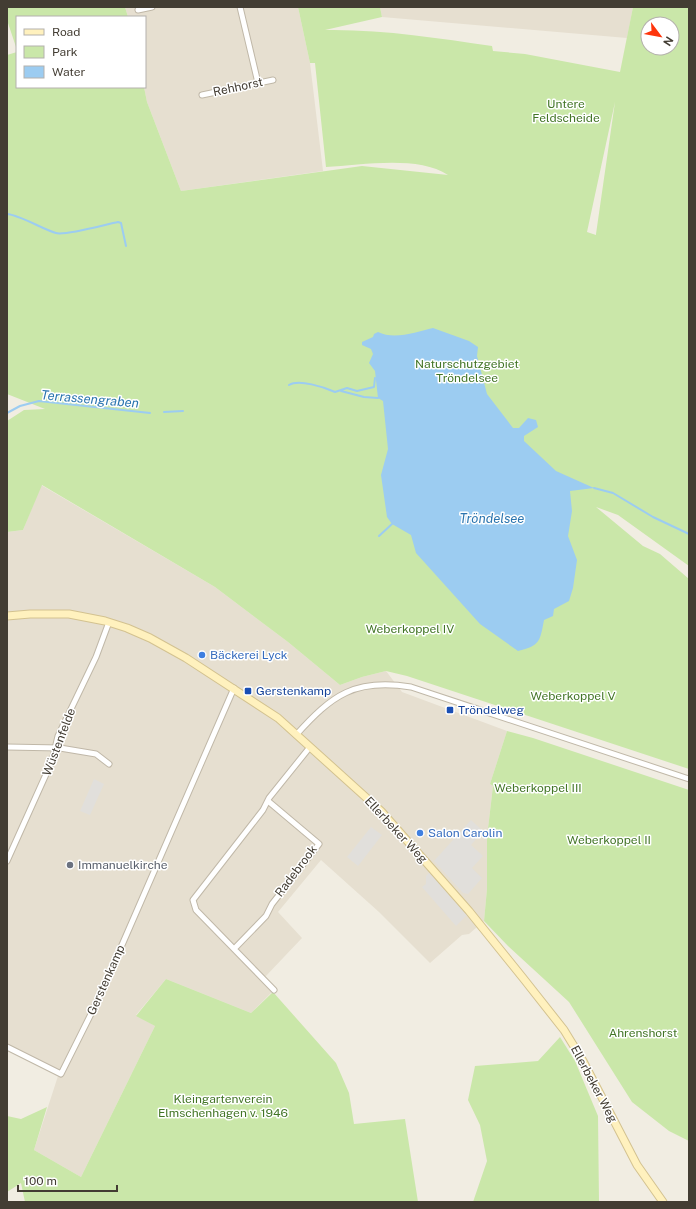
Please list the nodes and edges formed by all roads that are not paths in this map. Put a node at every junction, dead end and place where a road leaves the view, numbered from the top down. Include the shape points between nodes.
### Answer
1 (152, 7) edge
2 (240, 7) edge
3 (138, 10) dead end
4 (273, 80) dead end
5 (258, 83) junction
6 (202, 95) dead end
7 (7, 616) edge
8 (109, 622) junction
9 (234, 688) junction
10 (296, 734) junction
11 (7, 747) edge
12 (310, 747) junction
13 (54, 749) junction
14 (109, 764) dead end
15 (689, 779) edge
16 (268, 801) junction
17 (7, 861) edge
18 (234, 948) junction
19 (274, 990) dead end
20 (7, 1047) edge
21 (663, 1202) edge

1 - 3 street
2 - 5 street
4 - 5 street, Rehhorst
5 - 6 street, Rehhorst
7 - 8 street, Ellerbeker Weg via 68,614
8 - 9 street, Ellerbeker Weg via 150,638
8 - 13 street, Wüstenfelde
9 - 10 street, Ellerbeker Weg via 265,708
9 - 20 street, Gerstenkamp via 98,1000 61,1074
10 - 12 street, Ellerbeker Weg
10 - 15 street via 316,712 338,696 366,686 395,684 411,686
11 - 13 street
12 - 16 street
12 - 21 street, Ellerbeker Weg via 381,811 410,843 473,916 564,1030 637,1165
13 - 14 street via 96,754
13 - 17 street, Wüstenfelde via 52,761
16 - 18 street via 193,900 196,910
16 - 18 street, Radebrook via 319,844 272,904 266,916
18 - 19 street

